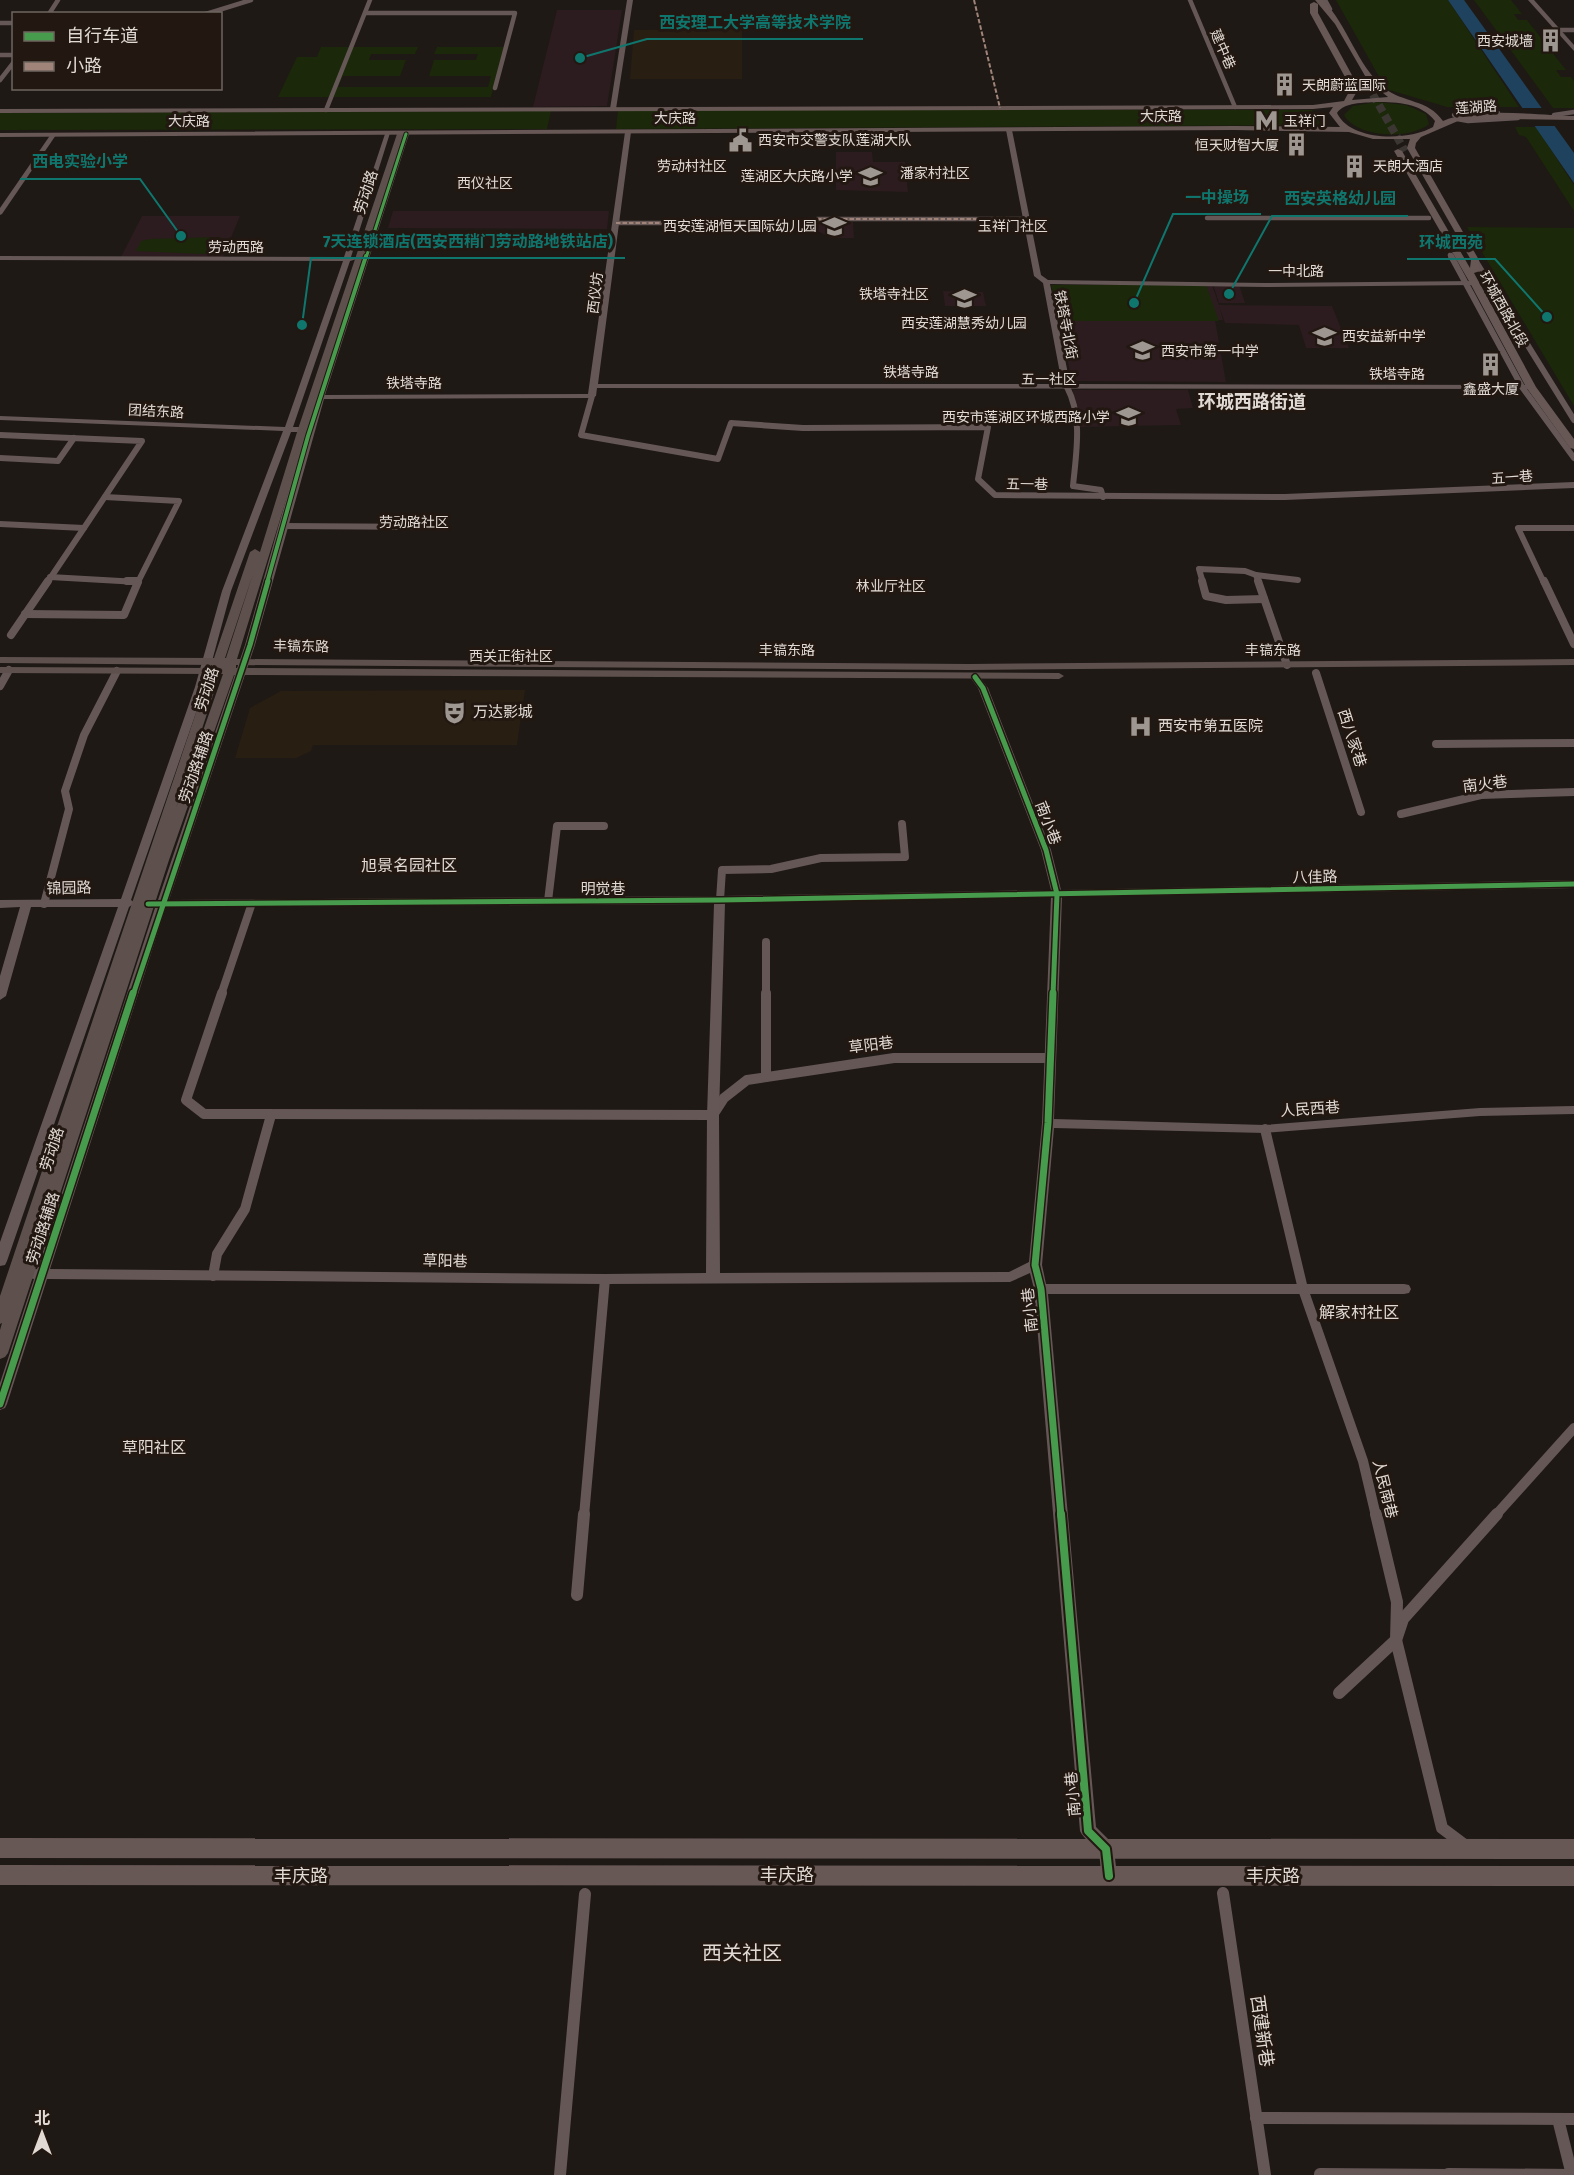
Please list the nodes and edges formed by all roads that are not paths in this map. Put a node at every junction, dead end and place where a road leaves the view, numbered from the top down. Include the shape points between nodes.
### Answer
1 (251, 0) edge
2 (370, 0) edge
3 (630, 0) edge
4 (1190, 0) edge
5 (1325, 0) edge
6 (1531, 0) edge
7 (1316, 1) edge
8 (1330, 9) junction
9 (212, 12) edge
10 (366, 13) junction
11 (1558, 30) junction
12 (1574, 30) edge
13 (1574, 49) edge
14 (12, 65) edge
15 (0, 80) edge
16 (1361, 86) junction
17 (495, 88) dead end
18 (1379, 89) junction
19 (1400, 101) junction
20 (1347, 102) junction
21 (1235, 107) junction
22 (990, 108) junction
23 (1017, 108) junction
24 (595, 109) junction
25 (615, 109) junction
26 (326, 110) junction
27 (383, 110) junction
28 (439, 110) junction
29 (0, 111) edge
30 (1430, 111) junction
31 (1574, 116) edge
32 (1460, 117) junction
33 (1437, 128) junction
34 (999, 130) junction
35 (1010, 130) junction
36 (1351, 130) junction
37 (596, 132) junction
38 (612, 132) junction
39 (628, 132) junction
40 (363, 134) junction
41 (397, 134) junction
42 (431, 134) junction
43 (0, 135) edge
44 (53, 135) junction
45 (1378, 136) junction
46 (1418, 136) junction
47 (1389, 145) junction
48 (1405, 149) junction
49 (0, 213) edge
50 (1207, 218) dead end
51 (1429, 218) junction
52 (817, 219) dead end
53 (1025, 219) junction
54 (616, 223) junction
55 (782, 223) dead end
56 (0, 258) edge
57 (356, 259) junction
58 (1475, 260) junction
59 (1471, 278) junction
60 (1046, 282) junction
61 (595, 386) junction
62 (1067, 387) junction
63 (1526, 387) junction
64 (592, 396) junction
65 (310, 397) junction
66 (0, 416) edge
67 (1574, 420) edge
68 (299, 429) junction
69 (1574, 433) edge
70 (0, 435) edge
71 (74, 438) junction
72 (1574, 446) edge
73 (0, 458) edge
74 (1574, 458) edge
75 (1574, 485) edge
76 (105, 497) junction
77 (1103, 497) junction
78 (0, 524) edge
79 (283, 526) junction
80 (435, 527) dead end
81 (84, 528) junction
82 (1574, 528) edge
83 (1256, 575) junction
84 (50, 578) junction
85 (1298, 580) dead end
86 (138, 582) junction
87 (1264, 599) junction
88 (25, 614) junction
89 (11, 635) dead end
90 (1574, 644) edge
91 (0, 660) edge
92 (1574, 662) edge
93 (1287, 665) junction
94 (204, 666) junction
95 (217, 666) junction
96 (237, 666) junction
97 (4, 670) edge
98 (117, 671) junction
99 (1574, 671) edge
100 (1316, 673) junction
101 (975, 677) junction
102 (0, 686) edge
103 (1574, 743) edge
104 (1436, 744) dead end
105 (1574, 792) edge
106 (1361, 812) dead end
107 (1401, 814) dead end
108 (902, 824) dead end
109 (604, 826) dead end
110 (1574, 884) edge
111 (1057, 894) junction
112 (720, 900) junction
113 (548, 901) junction
114 (125, 903) junction
115 (143, 903) junction
116 (252, 903) junction
117 (0, 904) edge
118 (27, 904) junction
119 (44, 904) junction
120 (162, 904) junction
121 (766, 942) dead end
122 (0, 994) edge
123 (1050, 1058) junction
124 (766, 1077) junction
125 (1574, 1110) edge
126 (271, 1115) junction
127 (712, 1115) junction
128 (1048, 1123) junction
129 (1265, 1129) junction
130 (0, 1261) edge
131 (1035, 1265) junction
132 (20, 1274) junction
133 (41, 1274) junction
134 (213, 1275) junction
135 (712, 1278) junction
136 (605, 1279) junction
137 (1041, 1289) junction
138 (1303, 1289) junction
139 (1404, 1289) dead end
140 (0, 1318) edge
141 (0, 1353) edge
142 (0, 1404) edge
143 (1574, 1428) edge
144 (577, 1596) dead end
145 (1396, 1640) junction
146 (1339, 1694) dead end
147 (0, 1848) edge
148 (1106, 1849) junction
149 (1470, 1849) junction
150 (1574, 1849) edge
151 (0, 1875) edge
152 (1109, 1876) junction
153 (1574, 1876) edge
154 (1223, 1893) dead end
155 (585, 1894) dead end
156 (1256, 2118) junction
157 (1558, 2119) junction
158 (1574, 2119) edge
159 (1320, 2174) edge
160 (560, 2175) edge
161 (1265, 2175) edge
162 (1407, 2175) edge
163 (1448, 2175) edge
164 (1572, 2175) edge

1 - 9 street
2 - 10 street
3 - 25 street
4 - 21 street, 建中巷
5 - 8 street
6 - 11 street
7 - 8 main road
7 - 16 main road
7 - 16 main road via 1314,13
8 - 18 main road
10 - 17 street via 515,13
10 - 26 street
11 - 12 street
11 - 13 street
14 - 15 street
16 - 18 main road via 1368,93
16 - 20 main road
18 - 19 main road
19 - 20 main road, 大庆路
19 - 30 main road
20 - 21 main road, 大庆路 via 1313,107
20 - 36 main road via 1334,110 1334,117
21 - 23 main road, 大庆路
22 - 23 main road, 大庆路
22 - 25 main road, 大庆路
22 - 34 main road via 997,110
23 - 35 main road via 1002,111
24 - 25 main road, 大庆路
24 - 28 main road, 大庆路
24 - 37 main road via 603,113 601,130
25 - 38 main road via 609,112 606,130
26 - 27 main road, 大庆路
26 - 29 main road, 大庆路
27 - 28 main road, 大庆路
27 - 40 main road via 387,115 380,129
28 - 42 main road via 427,115 422,129
30 - 32 main road
30 - 33 main road via 1439,121
31 - 32 main road, 莲湖路
32 - 33 main road, 莲湖路
33 - 46 main road, 莲湖路
34 - 35 main road, 大庆路
34 - 39 main road, 大庆路
35 - 36 main road, 大庆路
35 - 53 street, 铁塔寺北街
36 - 45 main road, 大庆路
37 - 38 main road, 大庆路
37 - 42 main road, 大庆路
38 - 39 main road, 大庆路
39 - 54 street, 西仪坊
40 - 41 main road, 大庆路
40 - 44 main road, 大庆路
41 - 42 main road, 大庆路
41 - 57 main road, 劳动路
43 - 44 main road, 大庆路
44 - 49 street
45 - 46 main road
45 - 47 main road
46 - 48 main road
47 - 48 main road via 1397,141
47 - 51 main road
48 - 58 main road
48 - 59 main road, 环城西路北段
50 - 51 street
51 - 59 main road via 1450,255
52 - 53 street
53 - 60 street, 铁塔寺北街 via 1038,276
54 - 55 street
54 - 61 street, 西仪坊
56 - 57 street, 劳动西路
57 - 65 main road, 劳动路
58 - 59 main road
58 - 67 street
59 - 60 street, 一中北路 via 1265,285
59 - 63 main road, 环城西路北段
59 - 69 main road, 环城西路北段
60 - 62 street, 铁塔寺北街
61 - 62 street, 铁塔寺路
61 - 64 street
62 - 63 street, 铁塔寺路
62 - 77 street via 1078,431 1073,486 1101,490
63 - 72 main road, 环城西路北段
63 - 74 street
64 - 65 street, 铁塔寺路
64 - 77 street, 五一巷 via 581,435 717,459 731,423 803,428 988,427 978,480 995,495
65 - 68 main road, 劳动路
66 - 68 street, 团结东路
68 - 79 street, 劳动路辅路
68 - 94 street, 劳动路辅路 via 230,577
68 - 95 main road, 劳动路
68 - 96 main road, 劳动路
70 - 71 street
71 - 73 street via 58,461
71 - 76 street via 142,441
75 - 77 street, 五一巷 via 1454,494 1302,498
76 - 81 street
76 - 86 street via 179,501
78 - 81 street
79 - 80 street
79 - 96 street, 劳动路辅路
81 - 84 street
82 - 90 street via 1518,528
83 - 85 street
83 - 87 street
83 - 87 street via 1199,569 1206,596
84 - 86 street
84 - 88 street
86 - 88 street via 124,615
87 - 93 street
88 - 89 street
91 - 94 main road, 丰镐东路
92 - 93 main road, 丰镐东路
93 - 96 main road, 丰镐东路
94 - 95 main road, 丰镐东路
94 - 98 main road, 丰镐东路
94 - 114 street, 劳动路辅路
95 - 96 main road, 丰镐东路
95 - 115 main road, 劳动路
96 - 101 main road, 丰镐东路
96 - 115 main road, 劳动路
96 - 120 street, 劳动路辅路
97 - 98 main road, 丰镐东路
97 - 102 street
98 - 119 street via 84,735 65,791 69,809
99 - 100 main road, 丰镐东路
100 - 101 main road, 丰镐东路
100 - 106 street, 西八家巷
101 - 111 street, 南小巷 via 983,688 1046,850
103 - 104 street
105 - 107 street, 南火巷 via 1481,795
108 - 112 street via 905,857 821,858 771,868 722,870
109 - 113 street via 557,826
110 - 111 street, 八佳路
111 - 112 street, 明觉巷
111 - 123 street, 南小巷
112 - 113 street, 明觉巷
112 - 127 street
113 - 116 street, 明觉巷
114 - 115 street, 锦园路
114 - 119 street, 锦园路
114 - 130 street, 劳动路辅路
115 - 120 street, 明觉巷
115 - 132 main road, 劳动路
116 - 120 street, 明觉巷
116 - 126 street via 186,1100 204,1114
117 - 118 street, 锦园路
118 - 119 street, 锦园路
118 - 122 street
120 - 133 street, 劳动路辅路
121 - 124 street
123 - 124 street, 草阳巷 via 894,1058
123 - 128 street, 南小巷
124 - 127 street, 草阳巷 via 747,1080 724,1098
125 - 129 street, 人民西巷 via 1480,1112
126 - 127 street
126 - 134 street via 245,1209 217,1254
127 - 135 street
128 - 129 street, 人民西巷
128 - 131 street, 南小巷
129 - 138 street, 人民南巷
131 - 135 street, 草阳巷 via 1010,1277
131 - 137 street, 南小巷
132 - 133 street, 草阳巷
132 - 140 main road, 劳动路
132 - 141 main road, 劳动路
133 - 134 street, 草阳巷
133 - 142 street, 劳动路辅路
134 - 136 street, 草阳巷
135 - 136 street, 草阳巷
136 - 144 street
137 - 138 street
137 - 148 street, 南小巷 via 1088,1831
138 - 139 street
138 - 145 street, 人民南巷 via 1363,1461 1397,1602
143 - 145 street via 1403,1619
145 - 146 street
145 - 149 street, 人民南巷 via 1442,1828
147 - 148 main road, 丰庆路
148 - 149 main road, 丰庆路
148 - 152 street
149 - 150 main road, 丰庆路
151 - 152 main road, 丰庆路
152 - 153 main road, 丰庆路
154 - 156 street, 西建新巷
155 - 160 street
156 - 157 street
156 - 161 street, 西建新巷
157 - 158 street
157 - 164 street
159 - 162 street
162 - 163 street
163 - 164 street

